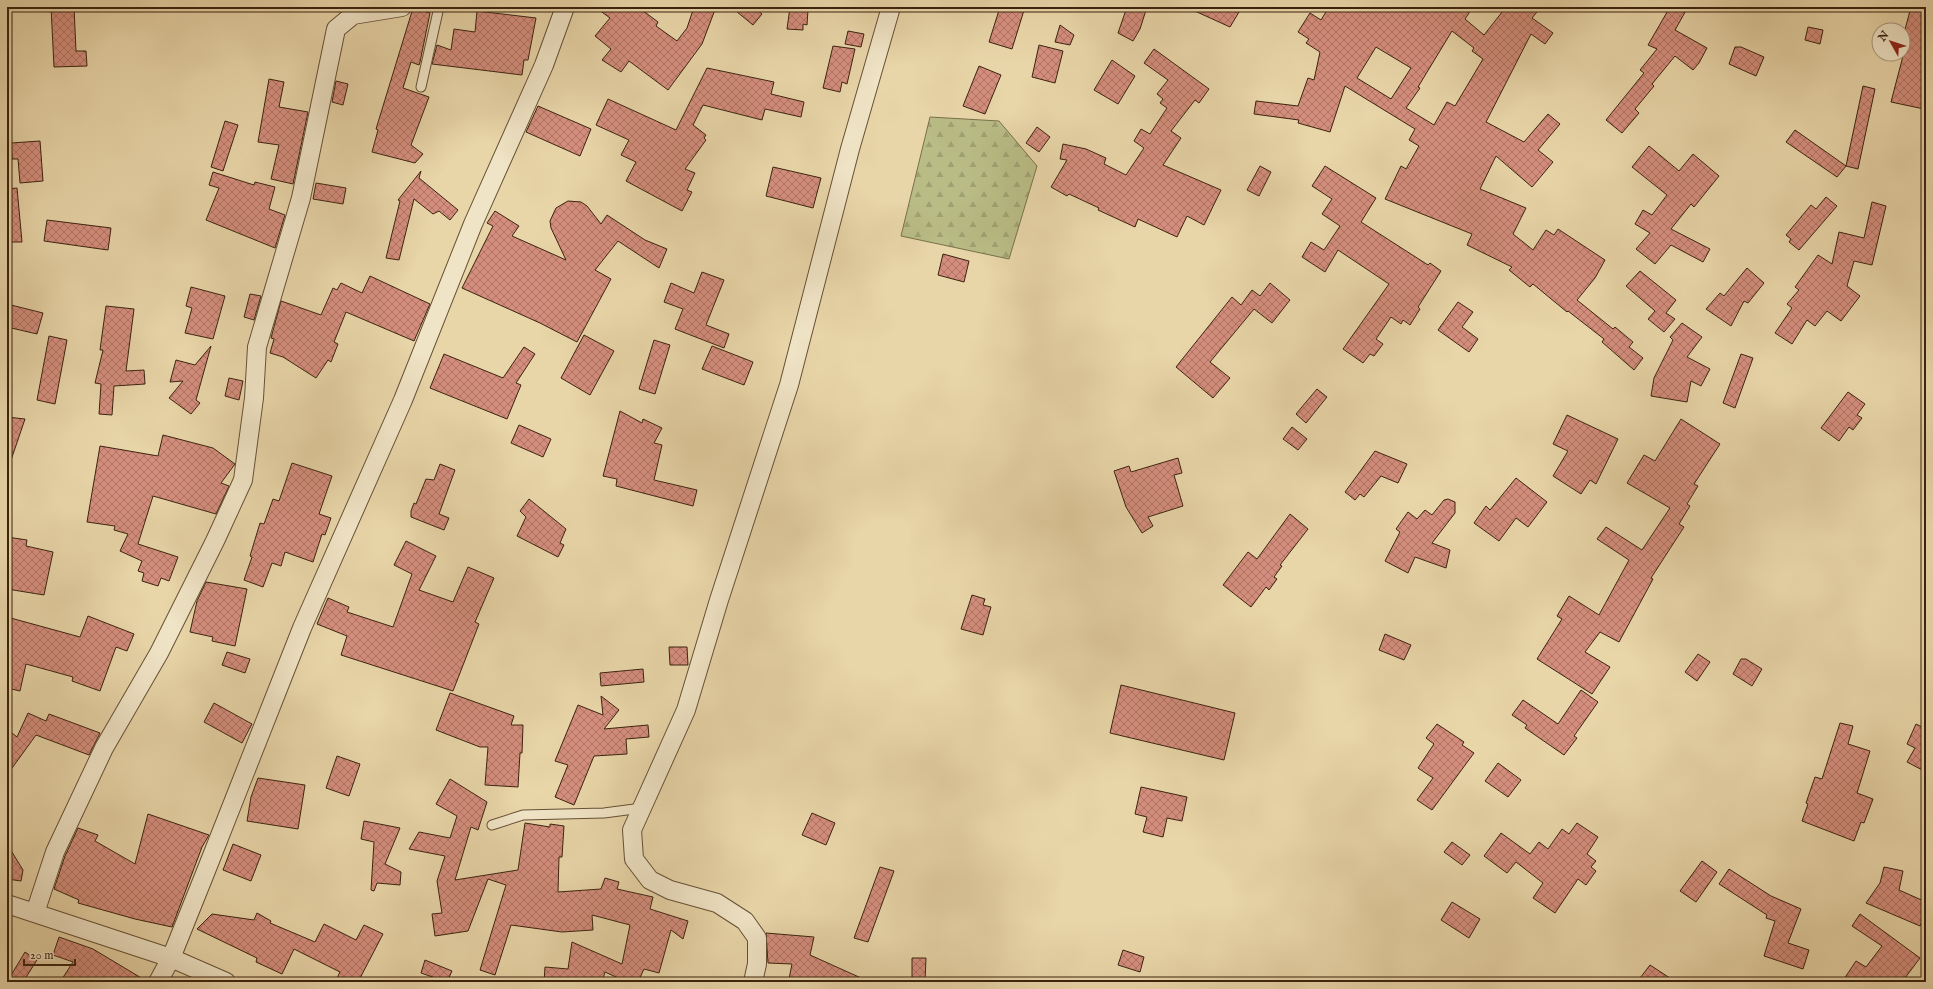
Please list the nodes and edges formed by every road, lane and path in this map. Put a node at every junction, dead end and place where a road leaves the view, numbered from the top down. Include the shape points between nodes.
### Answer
1 (402, 7) edge
2 (439, 7) edge
3 (565, 7) edge
4 (891, 7) edge
5 (421, 87) dead end
6 (642, 808) junction
7 (492, 825) dead end
8 (7, 904) edge
9 (36, 914) junction
10 (171, 958) junction
11 (158, 982) edge
12 (226, 982) edge
13 (753, 982) edge

1 - 9 street via 353,15 336,29 300,198 257,347 254,398 243,480 159,653 104,748 55,852
2 - 5 lane
3 - 10 street via 544,65 473,224 402,400 302,628
4 - 6 street via 850,149 789,385 686,710
6 - 7 lane via 604,813 524,815
6 - 13 street via 632,830 634,859 650,880 670,890 718,903 745,921 757,938 757,964
8 - 9 street
9 - 10 street
10 - 11 street
10 - 12 street

